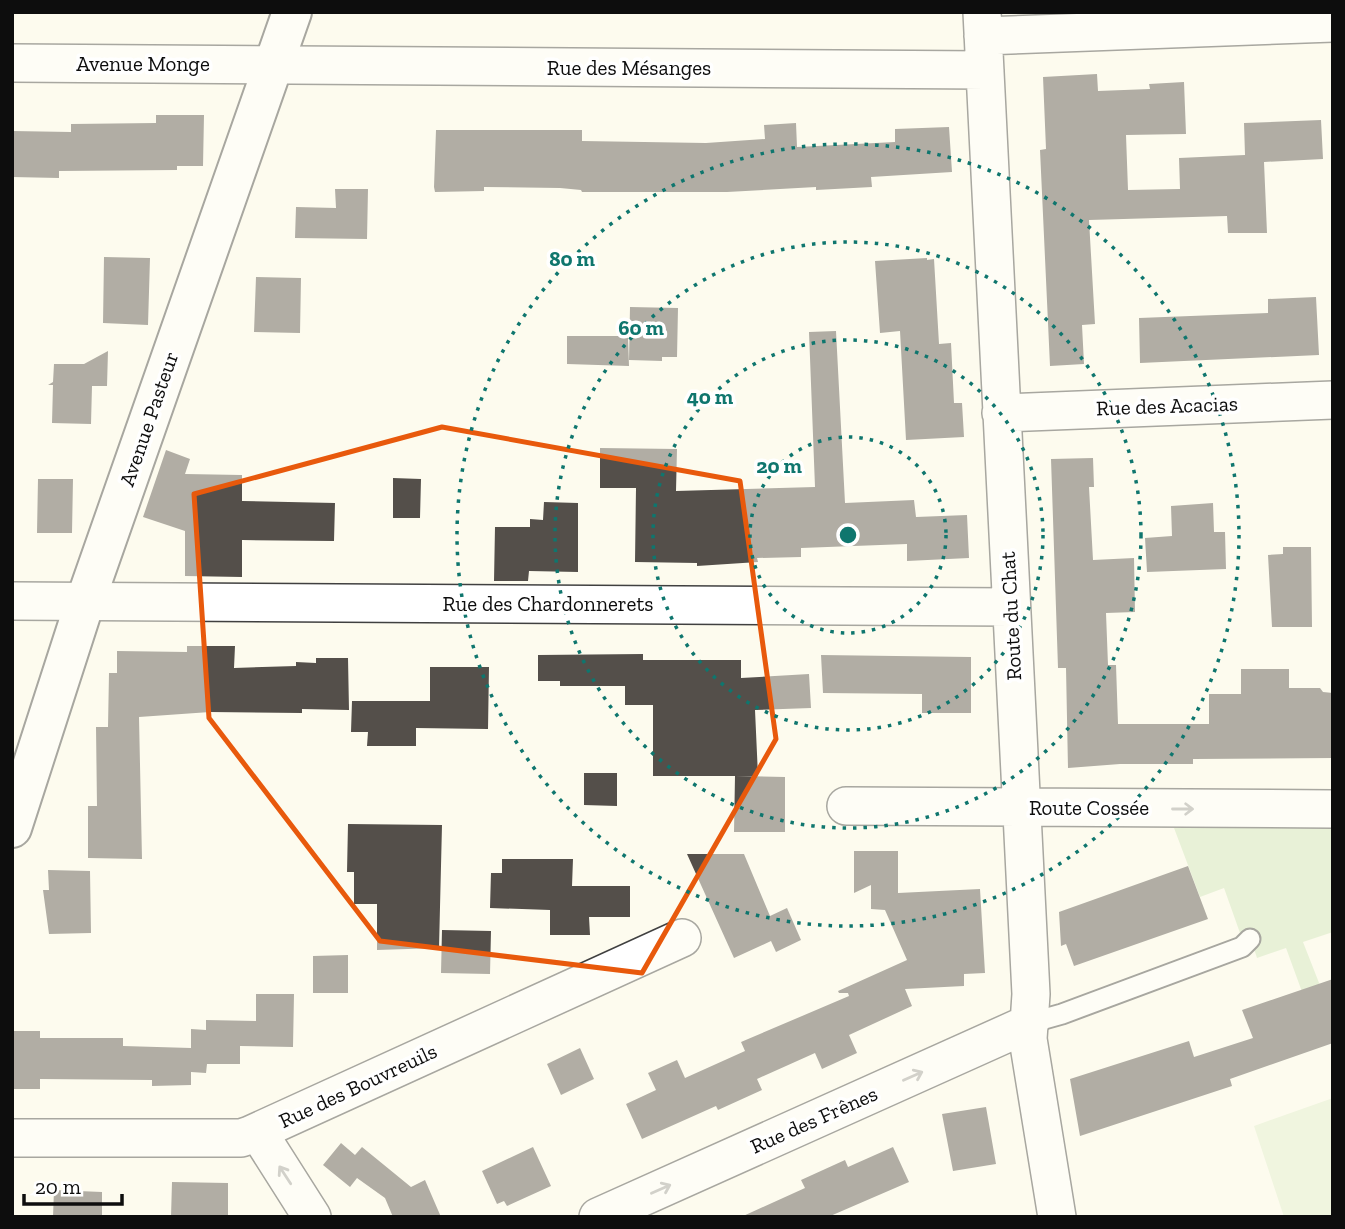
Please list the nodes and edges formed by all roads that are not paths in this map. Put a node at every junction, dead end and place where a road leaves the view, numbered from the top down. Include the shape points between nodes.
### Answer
1 (292, 12) edge
2 (1333, 23) edge
3 (983, 40) edge
4 (12, 63) edge
5 (273, 65) junction
6 (1333, 400) edge
7 (1001, 413) junction
8 (12, 601) edge
9 (85, 602) junction
10 (1010, 607) junction
11 (846, 806) dead end
12 (1022, 808) junction
13 (1333, 809) edge
14 (12, 828) edge
15 (682, 938) dead end
16 (1250, 939) dead end
17 (1030, 1023) junction
18 (258, 1132) junction
19 (12, 1138) edge
20 (312, 1217) edge
21 (598, 1217) edge
22 (1057, 1217) edge

1 - 5 street, Avenue Pasteur
2 - 3 street, Rue des Mésanges
3 - 5 street, Rue des Mésanges
3 - 7 street, Route du Chat
4 - 5 street, Avenue Monge
5 - 9 street, Avenue Pasteur
6 - 7 street, Rue des Acacias
7 - 10 street, Route du Chat
8 - 9 street, Rue des Chardonnerets
9 - 10 street, Rue des Chardonnerets
9 - 14 street, Avenue Pasteur
10 - 12 street, Route du Chat
11 - 12 street, Route Cossée
12 -> 13 street, Route Cossée
12 - 17 street, Route du Chat
15 - 18 street, Rue des Bouvreuils
16 - 17 lane via 1242,947
21 -> 17 street, Rue des Frênes
17 - 22 street, Route du Chat via 1028,1039
18 - 19 street, Rue des Bouvreuils via 241,1138
20 -> 18 street

